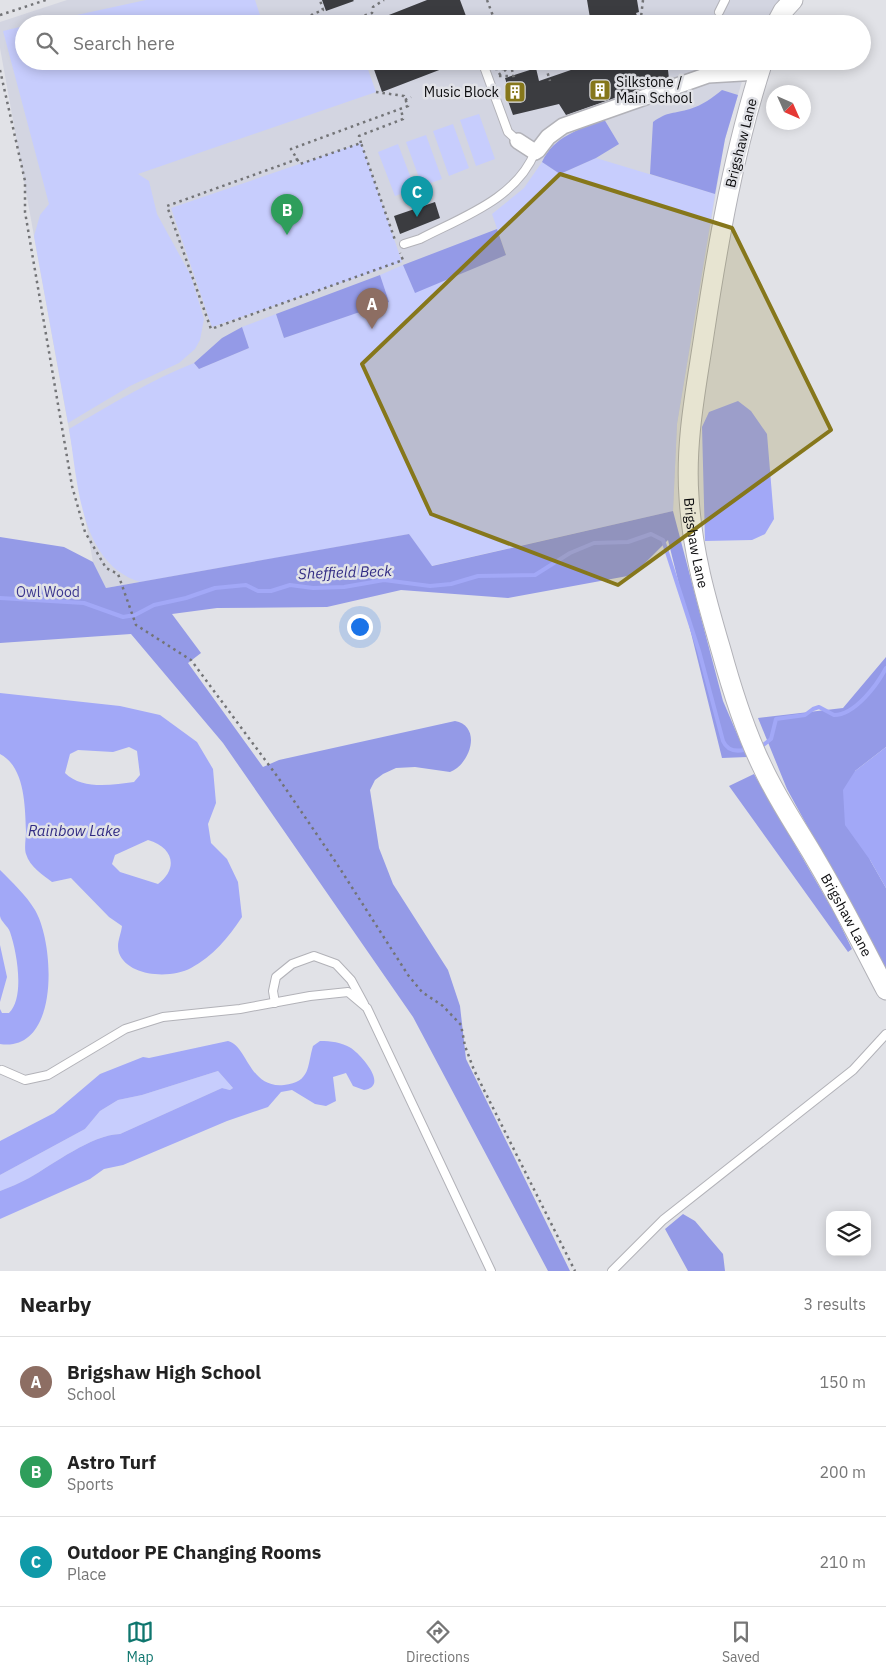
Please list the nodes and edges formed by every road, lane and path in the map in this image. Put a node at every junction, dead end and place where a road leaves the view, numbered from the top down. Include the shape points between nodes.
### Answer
1 (46, 0) edge
2 (320, 0) edge
3 (384, 0) edge
4 (487, 0) edge
5 (643, 0) edge
6 (725, 0) edge
7 (719, 12) dead end
8 (0, 15) edge
9 (312, 15) edge
10 (366, 15) edge
11 (493, 15) edge
12 (641, 15) edge
13 (0, 70) edge
14 (485, 70) edge
15 (506, 70) edge
16 (512, 70) edge
17 (547, 70) edge
18 (741, 70) edge
19 (760, 70) edge
20 (550, 81) dead end
21 (376, 92) dead end
22 (411, 97) dead end
23 (405, 100) junction
24 (401, 109) junction
25 (518, 141) joint
26 (361, 143) junction
27 (534, 152) junction
28 (298, 159) junction
29 (404, 244) dead end
30 (886, 990) edge
31 (276, 1003) junction
32 (367, 1008) junction
33 (886, 1034) edge
34 (2, 1070) dead end
35 (490, 1271) edge
36 (575, 1271) edge
37 (612, 1271) edge

1 - 8 path
2 - 9 path via 323,10
3 - 10 path
4 - 11 path
5 - 12 path
6 - 7 lane
13 - 36 path via 25,181 25,212 72,486 85,532 106,568 118,574 132,619 139,629 191,660 278,776 408,975 422,992 443,1006 461,1025 464,1046 474,1070
14 - 25 lane via 508,132
15 - 16 path via 497,76 514,76
17 - 20 path
18 - 27 street via 708,75 572,122 548,137
19 - 30 street, Brigshaw Lane via 734,166 705,329 690,427 690,522 705,598 739,711 762,767
21 - 23 path via 404,96
22 - 23 path
23 - 24 path via 408,106
24 - 26 path via 403,119 359,136
24 - 28 path via 291,149
25 - 27 street
26 - 28 path via 300,164
26 - 28 path via 402,260 211,328 167,206
27 - 29 lane via 523,175 510,189 420,239
31 - 32 lane via 348,992
31 - 32 lane via 273,991 276,977 292,964 314,956 336,964 352,980
31 - 34 lane via 163,1017 125,1028 48,1075 25,1080
32 - 35 lane
33 - 37 lane via 853,1070 664,1220

